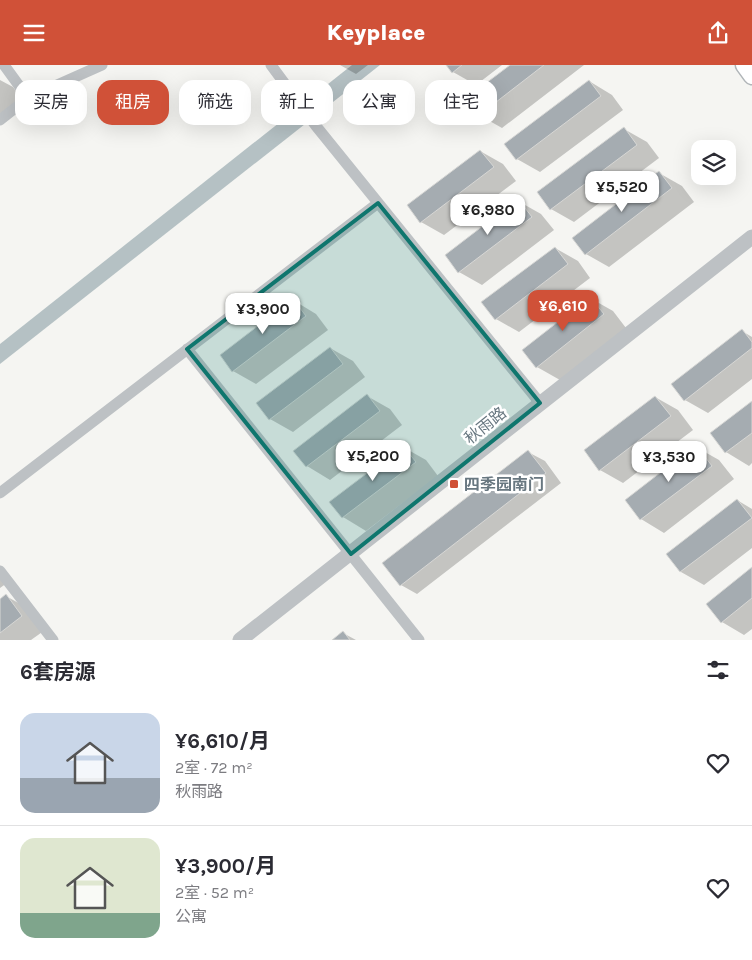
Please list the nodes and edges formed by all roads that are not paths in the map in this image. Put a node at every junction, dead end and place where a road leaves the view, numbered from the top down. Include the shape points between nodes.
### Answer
1 (4, 65) edge
2 (102, 65) edge
3 (271, 65) edge
4 (744, 65) edge
5 (752, 76) edge
6 (15, 80) edge
7 (68, 80) edge
8 (15, 108) edge
9 (0, 119) edge
10 (378, 203) junction
11 (752, 237) edge
12 (186, 349) junction
13 (540, 403) junction
14 (0, 493) edge
15 (351, 554) junction
16 (0, 571) edge
17 (53, 640) edge
18 (240, 640) edge
19 (419, 640) edge

1 - 6 street
2 - 7 street
3 - 10 street
4 - 5 main road
8 - 9 street
10 - 12 street
10 - 13 street
11 - 13 street, 秋雨路
12 - 14 street
12 - 15 street
13 - 15 street, 秋雨路
15 - 18 street, 秋雨路
15 - 19 street
16 - 17 street

